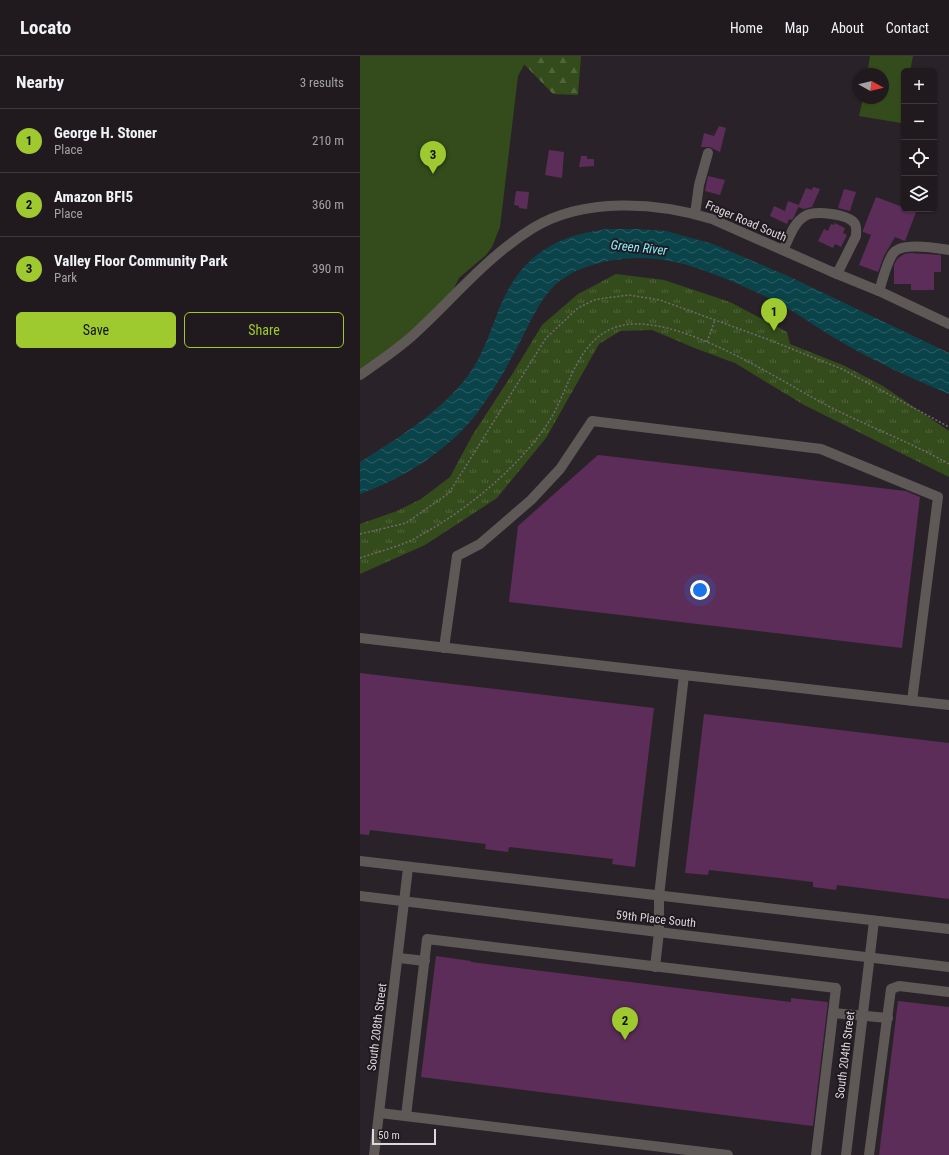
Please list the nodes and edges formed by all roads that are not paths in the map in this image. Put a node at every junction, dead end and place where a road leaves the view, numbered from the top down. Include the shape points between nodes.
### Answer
1 (708, 153) dead end
2 (695, 214) junction
3 (783, 250) junction
4 (949, 250) edge
5 (837, 274) junction
6 (879, 291) junction
7 (949, 324) edge
8 (360, 375) edge
9 (360, 638) edge
10 (444, 648) junction
11 (684, 675) junction
12 (912, 701) junction
13 (949, 705) edge
14 (360, 861) edge
15 (408, 868) junction
16 (360, 896) edge
17 (659, 896) junction
18 (405, 901) junction
19 (874, 921) junction
20 (949, 929) edge
21 (659, 932) junction
22 (398, 958) junction
23 (870, 958) junction
24 (425, 961) junction
25 (655, 967) junction
26 (949, 967) edge
27 (949, 992) edge
28 (833, 1013) junction
29 (863, 1016) junction
30 (888, 1018) junction
31 (380, 1113) junction
32 (406, 1116) junction
33 (374, 1155) edge
34 (728, 1155) edge
35 (816, 1155) edge
36 (846, 1155) edge
37 (870, 1155) edge

1 - 2 street via 699,185
2 - 3 street, Frager Road South
2 - 8 street, Frager Road South via 645,207 613,207 569,213 544,222 514,242 469,280 410,338
3 - 5 street, Frager Road South
3 - 5 street via 794,227 805,216 822,212 850,218 857,230 856,236
4 - 6 street via 910,246 898,249 892,253
5 - 6 street, Frager Road South
6 - 7 street, Frager Road South
9 - 10 street
10 - 11 street
10 - 12 street via 457,556 480,544 531,500 560,469 592,421 821,448 938,497
11 - 12 street
11 - 17 street
12 - 13 street
14 - 15 street
15 - 17 street
15 - 18 street, South 208th Street
16 - 18 street, 59th Place South
17 - 19 street
17 - 21 street
18 - 21 street, 59th Place South
18 - 22 street, South 208th Street
19 - 20 street
19 - 23 street, South 204th Street
21 - 23 street, 59th Place South
21 - 25 street
22 - 24 street
22 - 31 street, South 208th Street
23 - 26 street, 59th Place South
23 - 29 street, South 204th Street
24 - 25 street via 427,939
24 - 32 street
25 - 28 street via 836,988
27 - 30 street via 899,986 892,989
28 - 29 street
28 - 35 street
29 - 30 street
29 - 36 street, South 204th Street
30 - 37 street
31 - 32 street
31 - 33 street, South 208th Street
32 - 34 street

